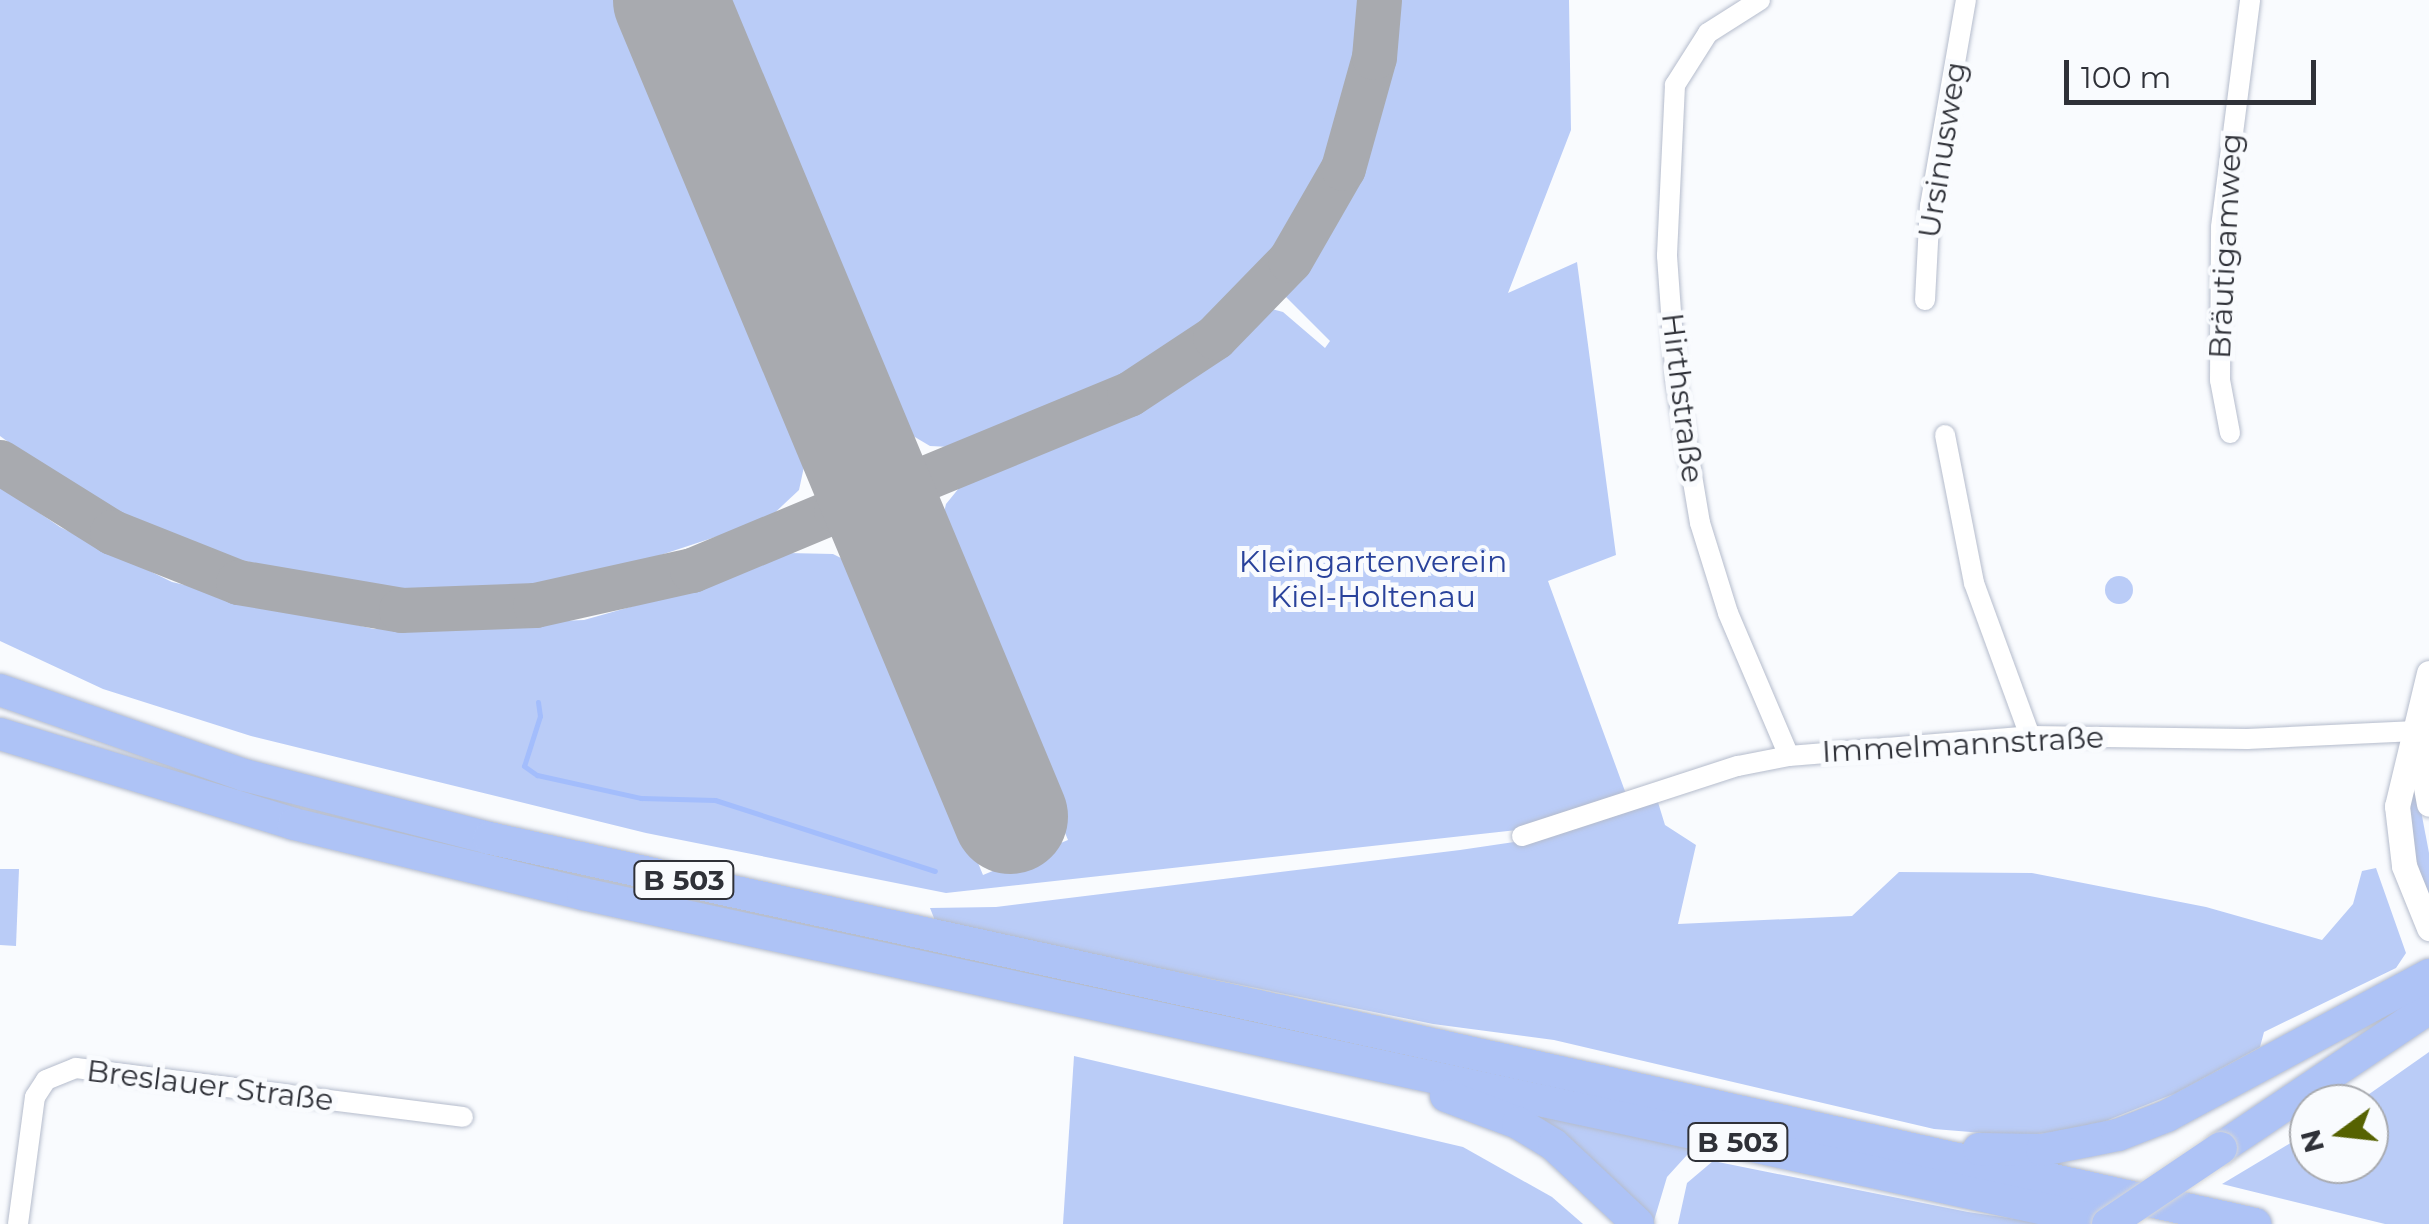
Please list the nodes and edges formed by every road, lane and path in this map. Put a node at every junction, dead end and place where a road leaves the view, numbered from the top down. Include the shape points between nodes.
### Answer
1 (1760, 0) edge
2 (1966, 0) edge
3 (2250, 0) edge
4 (1925, 300) dead end
5 (2230, 433) dead end
6 (1945, 435) dead end
7 (2429, 674) edge
8 (0, 690) edge
9 (0, 723) edge
10 (2416, 731) junction
11 (0, 734) edge
12 (2030, 736) junction
13 (66, 752) junction
14 (1789, 756) junction
15 (2429, 804) edge
16 (1522, 836) dead end
17 (2429, 928) edge
18 (2429, 975) edge
19 (2429, 1008) edge
20 (1362, 1064) junction
21 (463, 1117) dead end
22 (1875, 1140) junction
23 (18, 1224) edge
24 (1638, 1224) edge
25 (2111, 1224) edge
26 (2255, 1224) edge

1 - 14 street, Hirthstraße via 1708,34 1680,72 1666,215 1674,366 1688,468 1716,579
2 - 4 street, Ursinusweg via 1930,206
3 - 5 street, Bräutigamweg via 2221,227 2220,380
6 - 12 street via 1974,583
7 - 10 street
8 - 22 highway, B 503 via 137,741 395,815
9 - 13 highway, B 503
10 - 12 street, Immelmannstraße via 2247,739
10 - 15 street
10 - 17 street via 2398,783 2398,835
11 - 13 highway
12 - 14 street, Immelmannstraße
13 - 20 highway, B 503 via 395,850
14 - 16 street, Immelmannstraße via 1738,766
18 - 22 highway via 2168,1116 2118,1135 2042,1150
19 - 25 highway, bridge
20 - 24 highway via 1518,1123 1585,1170
20 - 25 highway, B 503
21 - 23 street, Breslauer Straße via 76,1068 46,1080 34,1097
22 - 26 highway, B 503

